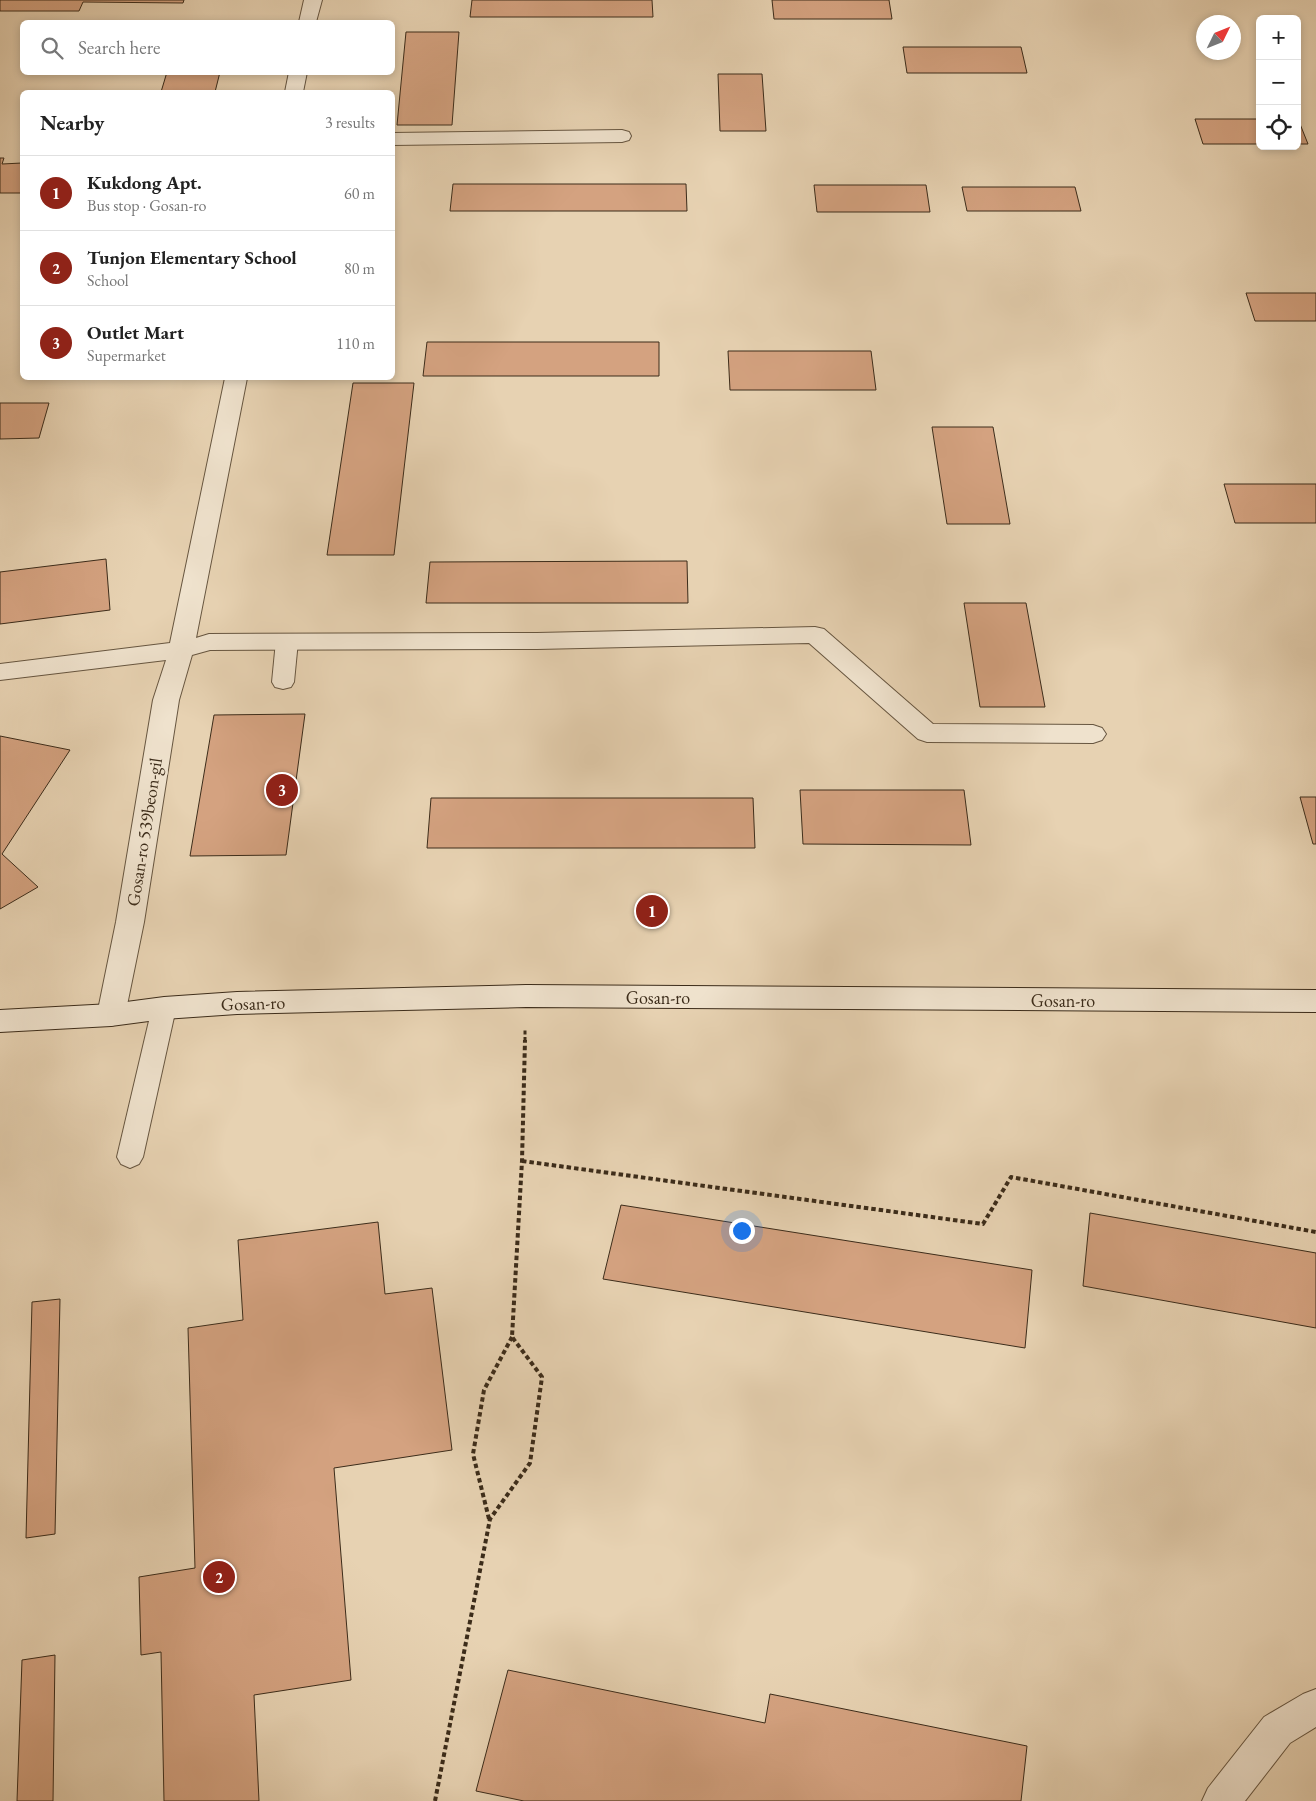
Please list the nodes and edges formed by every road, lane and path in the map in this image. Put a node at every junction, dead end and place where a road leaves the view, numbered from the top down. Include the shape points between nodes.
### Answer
1 (313, 0) edge
2 (308, 20) edge
3 (297, 75) edge
4 (294, 90) edge
5 (622, 136) dead end
6 (395, 139) edge
7 (236, 380) edge
8 (287, 641) junction
9 (181, 650) junction
10 (0, 672) edge
11 (283, 682) dead end
12 (1092, 734) dead end
13 (526, 996) junction
14 (1316, 1001) edge
15 (164, 1008) junction
16 (111, 1015) junction
17 (0, 1021) edge
18 (130, 1157) dead end
19 (522, 1161) junction
20 (1316, 1232) edge
21 (512, 1337) junction
22 (490, 1519) junction
23 (1316, 1707) edge
24 (435, 1801) edge
25 (1221, 1801) edge

1 - 2 street
3 - 4 street
5 - 6 street
7 - 9 street, Gosan-ro 539beon-gil
8 - 9 street via 209,642
8 - 11 lane
8 - 12 street via 814,635 927,733
9 - 10 street
9 - 16 street, Gosan-ro 539beon-gil via 166,700 130,922
13 - 14 street, Gosan-ro
13 - 15 street, Gosan-ro via 237,1003
13 - 19 path
15 - 16 street, Gosan-ro
15 - 18 lane
16 - 17 street, Gosan-ro
19 - 20 path via 983,1224 1011,1177
19 - 21 path
21 - 22 path via 484,1390 473,1454
21 - 22 path via 542,1377 530,1463
22 - 24 path
23 - 25 street via 1277,1730

